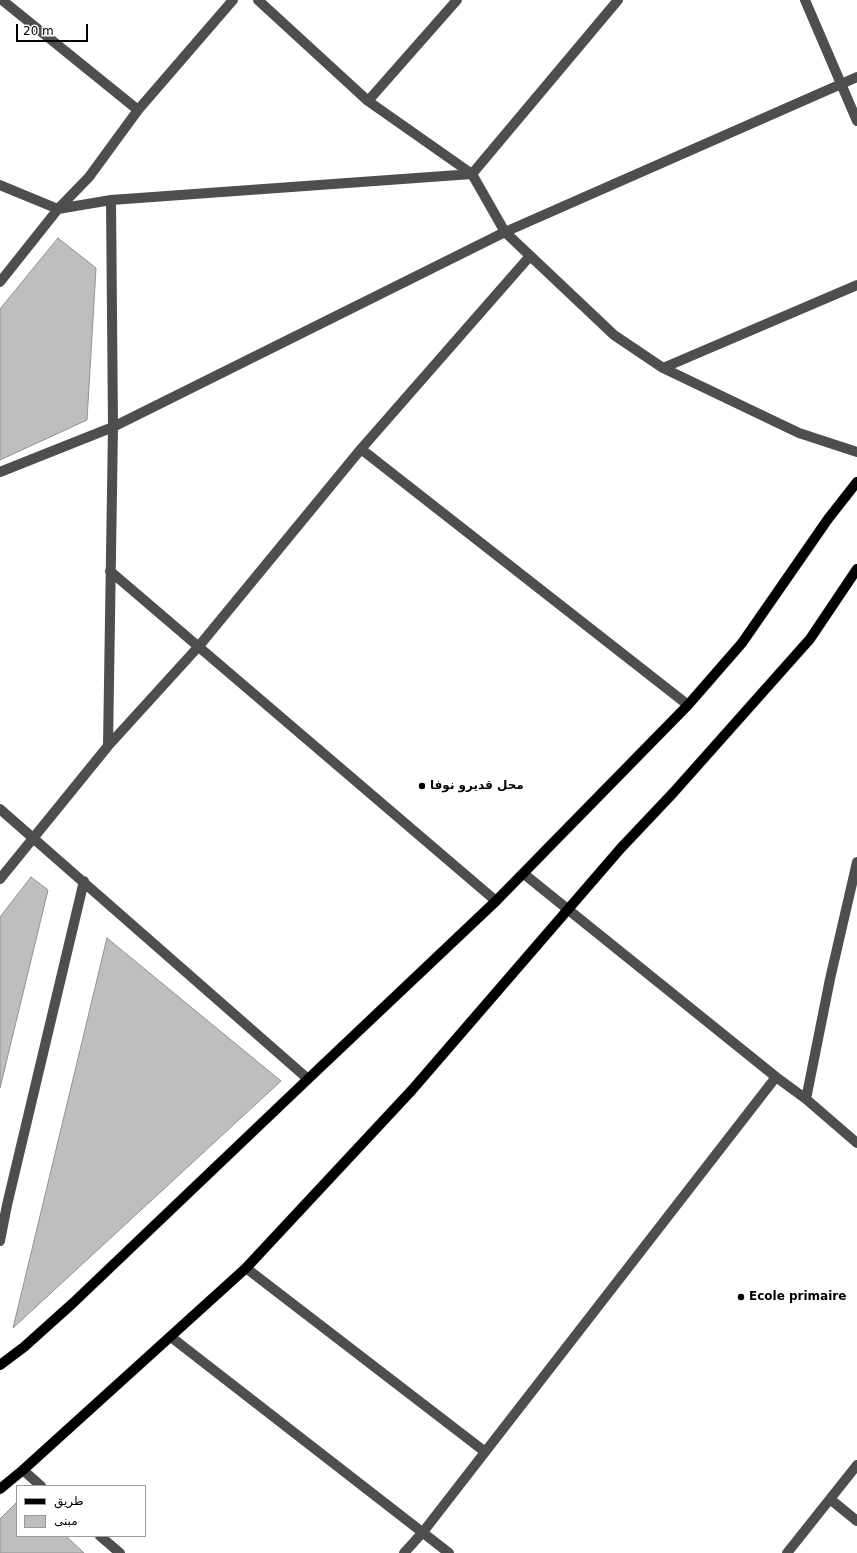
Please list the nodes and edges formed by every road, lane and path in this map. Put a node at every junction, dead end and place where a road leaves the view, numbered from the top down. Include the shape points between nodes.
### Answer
1 (2, 0) edge
2 (233, 0) edge
3 (258, 0) edge
4 (457, 0) edge
5 (618, 0) edge
6 (805, 0) edge
7 (857, 77) edge
8 (840, 84) junction
9 (368, 102) junction
10 (138, 110) junction
11 (857, 122) edge
12 (472, 174) junction
13 (0, 185) edge
14 (111, 200) junction
15 (58, 209) junction
16 (505, 232) junction
17 (530, 256) junction
18 (0, 282) edge
19 (857, 285) edge
20 (663, 368) junction
21 (113, 427) junction
22 (361, 449) junction
23 (857, 452) edge
24 (0, 472) edge
25 (857, 482) edge
26 (857, 569) edge
27 (110, 571) junction
28 (199, 646) junction
29 (688, 705) junction
30 (108, 746) junction
31 (0, 809) edge
32 (33, 837) junction
33 (857, 862) edge
34 (524, 874) junction
35 (0, 879) edge
36 (84, 881) junction
37 (496, 901) junction
38 (567, 910) junction
39 (776, 1077) junction
40 (308, 1079) junction
41 (806, 1099) junction
42 (857, 1143) edge
43 (3, 1202) edge
44 (0, 1242) edge
45 (246, 1268) junction
46 (172, 1337) junction
47 (0, 1365) edge
48 (484, 1451) junction
49 (857, 1465) edge
50 (23, 1470) junction
51 (40, 1485) edge
52 (0, 1489) edge
53 (830, 1499) junction
54 (857, 1521) edge
55 (422, 1532) junction
56 (101, 1537) edge
57 (120, 1553) edge
58 (404, 1553) edge
59 (449, 1553) edge
60 (787, 1553) edge

1 - 10 street
2 - 10 street
3 - 9 street
4 - 9 street
5 - 12 street
6 - 8 street
7 - 8 street
8 - 11 street
8 - 16 street
9 - 12 street
10 - 15 street via 89,177
12 - 14 street
12 - 16 street
13 - 15 street
14 - 15 street
14 - 21 street
15 - 18 street
16 - 17 street
16 - 21 street
17 - 20 street via 614,335
17 - 22 street
19 - 20 street
20 - 23 street via 799,433
21 - 24 street
21 - 27 street
22 - 28 street
22 - 29 street
25 - 29 main road via 828,519 742,643
26 - 38 main road via 810,639
27 - 28 street
27 - 30 street
28 - 30 street
28 - 37 street
29 - 34 main road
30 - 32 street
31 - 32 street
32 - 35 street
32 - 36 street
33 - 41 street
34 - 37 main road
34 - 38 street
36 - 40 street
36 - 43 street
37 - 40 main road
38 - 39 street
38 - 45 main road via 412,1090
39 - 41 street
39 - 48 street
40 - 47 main road via 73,1303
41 - 42 street
43 - 44 street
45 - 46 main road
45 - 48 street
46 - 50 main road
46 - 55 street
48 - 55 street
49 - 53 street
50 - 51 street
50 - 52 main road
53 - 54 street
53 - 60 street
55 - 58 street
55 - 59 street
56 - 57 street

